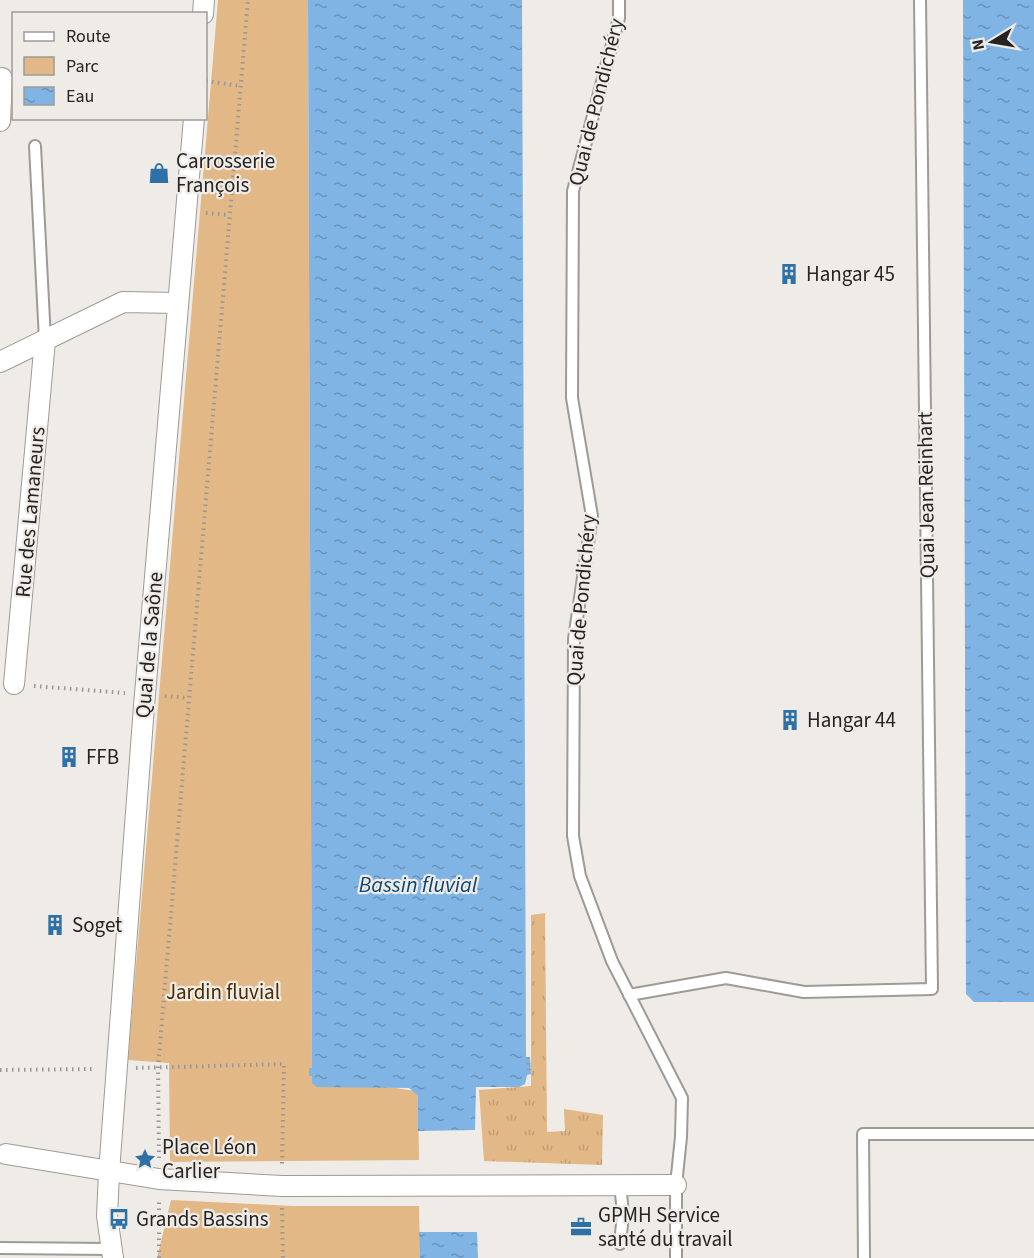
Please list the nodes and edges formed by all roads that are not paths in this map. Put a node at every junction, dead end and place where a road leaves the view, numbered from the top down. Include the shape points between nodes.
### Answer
1 (619, 0) edge
2 (920, 0) edge
3 (2, 78) dead end
4 (195, 120) edge
5 (0, 121) edge
6 (35, 146) dead end
7 (177, 303) junction
8 (45, 340) junction
9 (0, 362) edge
10 (14, 684) road end
11 (629, 995) junction
12 (1034, 1134) edge
13 (2, 1152) edge
14 (109, 1172) junction
15 (620, 1183) junction
16 (676, 1185) junction
17 (620, 1244) dead end
18 (0, 1248) edge
19 (112, 1254) edge
20 (676, 1258) edge
21 (864, 1258) edge

1 - 11 lane, Quai de Pondichéry via 619,18 573,190 572,398 591,516 574,639 573,837 580,876
2 - 11 lane, Quai Jean Reinhart via 932,989 804,992 726,978
3 - 5 street
4 - 7 street, Quai de la Saône
6 - 8 lane
7 - 8 street via 123,302
7 - 14 street, Quai de la Saône
8 - 9 street
8 - 10 street, Rue des Lamaneurs
11 - 16 lane, Quai de Pondichéry via 682,1098
12 - 21 lane via 864,1134
13 - 14 street
14 - 15 street via 282,1186
14 - 19 street, Quai de la Saône via 107,1216
15 - 16 street
15 - 17 lane
16 - 20 lane, Quai de Pondichéry
18 - 19 lane

